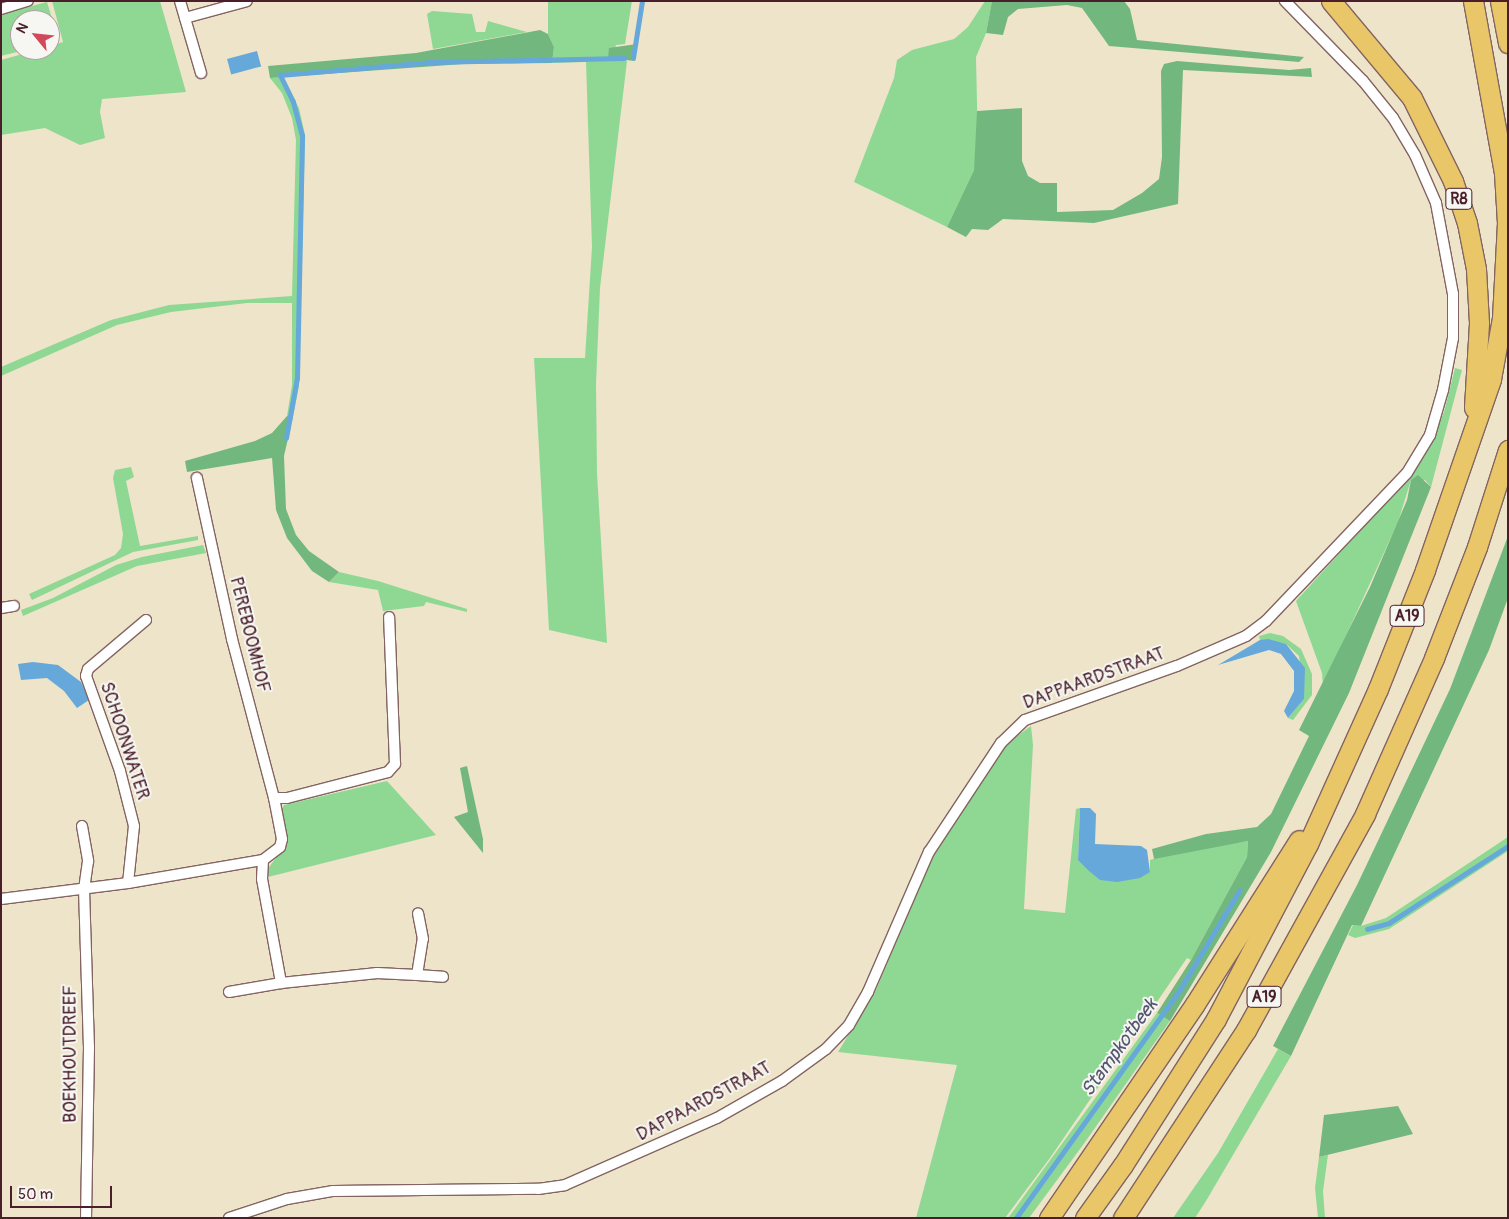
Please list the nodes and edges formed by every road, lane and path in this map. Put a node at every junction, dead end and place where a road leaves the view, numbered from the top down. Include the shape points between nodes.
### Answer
1 (28, 1) edge
2 (180, 1) edge
3 (247, 1) edge
4 (1285, 1) edge
5 (1331, 1) edge
6 (1473, 1) edge
7 (1500, 2) edge
8 (1, 9) edge
9 (185, 18) junction
10 (1508, 43) edge
11 (201, 73) dead end
12 (1473, 434) junction
13 (1508, 450) edge
14 (197, 478) dead end
15 (14, 606) dead end
16 (1, 608) edge
17 (389, 617) dead end
18 (146, 620) dead end
19 (1331, 794) junction
20 (274, 798) junction
21 (82, 826) dead end
22 (263, 860) junction
23 (128, 883) junction
24 (84, 889) junction
25 (1, 900) edge
26 (418, 913) dead end
27 (418, 976) junction
28 (443, 977) dead end
29 (281, 983) junction
30 (229, 992) dead end
31 (86, 1218) edge
32 (229, 1218) edge
33 (1049, 1218) edge
34 (1085, 1218) edge
35 (1123, 1218) edge

1 - 8 street
2 - 9 street
3 - 9 street
4 - 32 street, DAPPAARDSTRAAT via 1363,81 1393,118 1416,155 1436,203 1453,294 1453,338 1430,435 1407,473 1266,621 1246,636 1176,666 1025,720 1001,743 929,852 868,992 849,1025 826,1049 782,1081 717,1118 565,1185 538,1190 332,1190 287,1199
5 - 12 highway, R8 via 1412,98 1437,145 1467,223 1476,269 1479,323
6 - 12 highway, A19 via 1504,173 1507,223 1502,318 1491,379
7 - 10 highway
9 - 11 street
12 - 19 highway, A19 via 1418,588
13 - 35 highway, A19 via 1477,547 1438,648 1365,814 1246,1030
14 - 20 street, PEREBOOMHOF via 232,639
15 - 16 street
17 - 20 street via 395,764 388,772
18 - 23 street, SCHOONWATER via 88,669 86,676 120,771 134,826
19 - 33 highway via 1276,874 1195,1004
19 - 34 highway, A19 via 1304,853 1216,1019 1124,1165
20 - 22 street, PEREBOOMHOF via 282,839 275,854
21 - 24 street via 88,861
22 - 23 street
22 - 29 street via 262,879
23 - 24 street
24 - 25 street
24 - 31 street, BOEKHOUTDREEF via 89,1047
26 - 27 street via 422,939
27 - 28 street
27 - 29 street via 378,974
29 - 30 street

